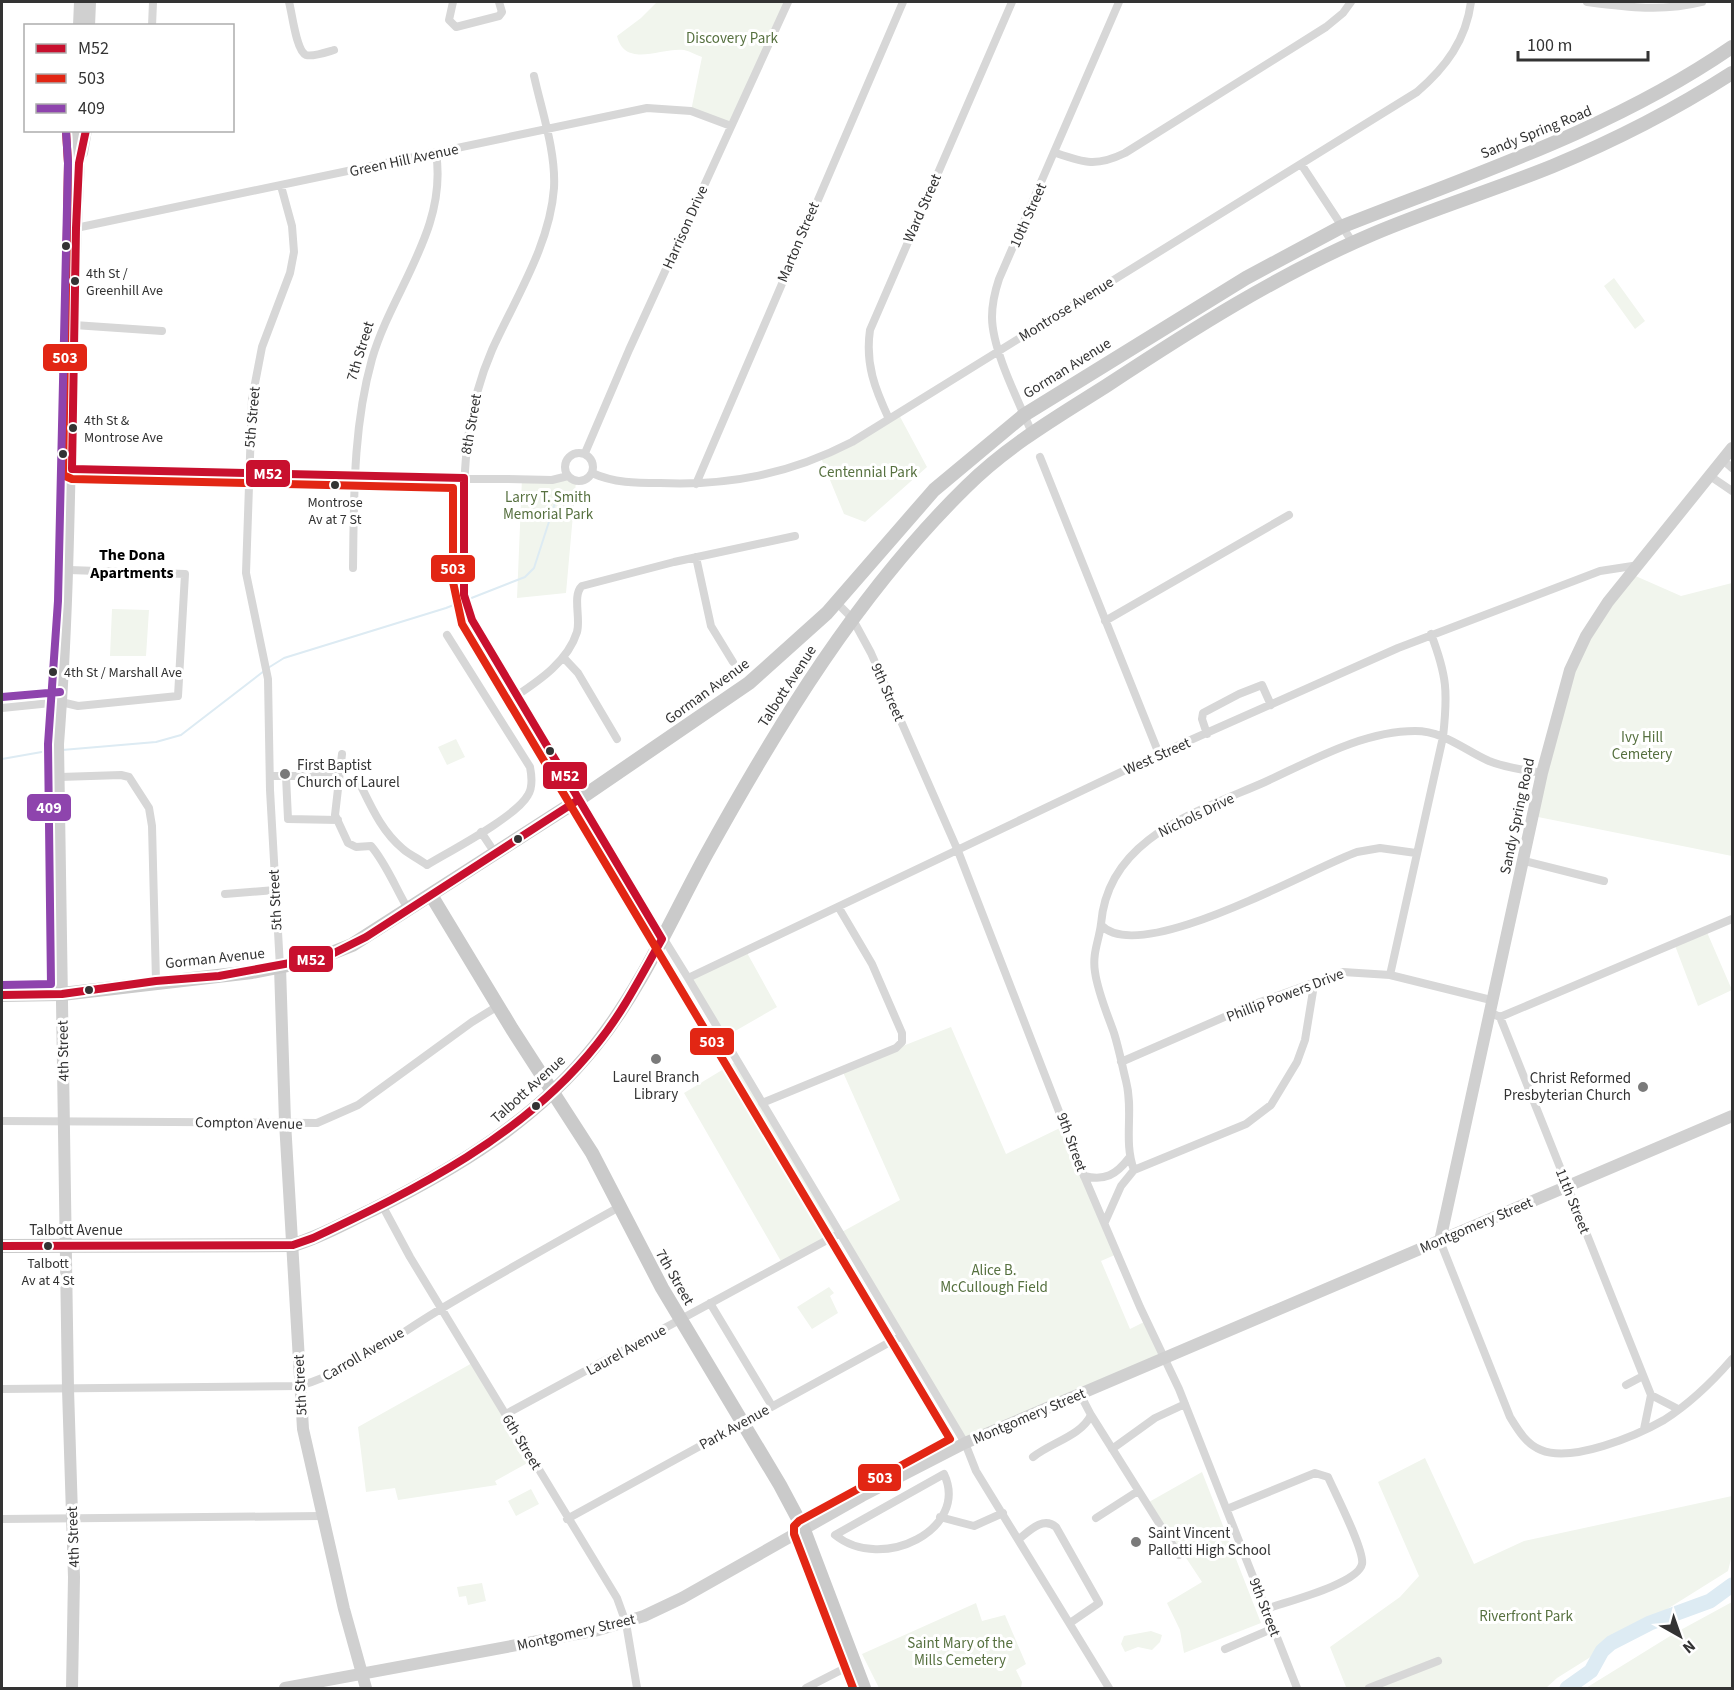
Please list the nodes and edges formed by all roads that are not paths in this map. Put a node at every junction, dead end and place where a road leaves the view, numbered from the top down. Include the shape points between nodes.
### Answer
1 (80, 2) edge
2 (90, 2) edge
3 (153, 2) edge
4 (289, 2) edge
5 (453, 2) edge
6 (499, 2) edge
7 (788, 2) edge
8 (903, 2) edge
9 (1012, 2) edge
10 (1119, 2) edge
11 (1350, 2) edge
12 (1471, 2) edge
13 (1587, 2) edge
14 (1702, 2) edge
15 (1670, 5) edge
16 (79, 24) edge
17 (89, 24) edge
18 (152, 24) edge
19 (1732, 47) edge
20 (334, 50) dead end
21 (1732, 73) edge
22 (534, 76) dead end
23 (731, 126) junction
24 (546, 128) junction
25 (76, 132) edge
26 (86, 132) edge
27 (436, 153) junction
28 (1056, 153) junction
29 (80, 163) junction
30 (1301, 164) junction
31 (281, 186) junction
32 (1341, 227) junction
33 (76, 228) junction
34 (1353, 243) junction
35 (74, 325) junction
36 (162, 331) dead end
37 (1000, 350) junction
38 (1024, 415) junction
39 (889, 419) junction
40 (1032, 433) junction
41 (1732, 448) edge
42 (585, 453) junction
43 (1040, 457) dead end
44 (1728, 464) edge
45 (72, 469) junction
46 (592, 473) junction
47 (248, 475) junction
48 (568, 476) junction
49 (1710, 476) junction
50 (354, 477) junction
51 (464, 478) junction
52 (696, 484) junction
53 (1732, 491) edge
54 (1289, 515) dead end
55 (795, 536) dead end
56 (696, 557) junction
57 (1639, 565) junction
58 (353, 568) dead end
59 (69, 570) junction
60 (836, 602) junction
61 (852, 618) junction
62 (1105, 621) junction
63 (1431, 634) junction
64 (447, 635) dead end
65 (563, 657) junction
66 (733, 662) dead end
67 (516, 696) junction
68 (61, 702) junction
69 (1271, 705) junction
70 (2, 708) edge
71 (1207, 734) junction
72 (1443, 736) junction
73 (617, 740) dead end
74 (342, 754) dead end
75 (1160, 754) junction
76 (1542, 773) junction
77 (270, 776) junction
78 (286, 776) junction
79 (338, 776) junction
80 (60, 777) junction
81 (358, 780) dead end
82 (578, 800) junction
83 (338, 820) junction
84 (480, 832) junction
85 (958, 852) junction
86 (495, 853) junction
87 (1416, 853) junction
88 (1524, 861) junction
89 (1604, 881) dead end
90 (275, 890) junction
91 (225, 894) dead end
92 (431, 895) junction
93 (839, 908) junction
94 (408, 909) junction
95 (1732, 919) edge
96 (1101, 925) junction
97 (662, 939) junction
98 (280, 967) junction
99 (1390, 975) junction
100 (687, 978) junction
101 (156, 981) junction
102 (1314, 985) junction
103 (62, 994) junction
104 (2, 995) edge
105 (498, 1006) junction
106 (1493, 1010) junction
107 (1121, 1062) junction
108 (554, 1091) junction
109 (762, 1103) junction
110 (1732, 1116) edge
111 (2, 1121) edge
112 (64, 1122) junction
113 (285, 1122) junction
114 (1130, 1158) junction
115 (1134, 1170) junction
116 (1084, 1176) junction
117 (1567, 1186) junction
118 (382, 1205) junction
119 (621, 1206) junction
120 (1105, 1222) junction
121 (840, 1233) junction
122 (1440, 1241) junction
123 (293, 1245) junction
124 (2, 1246) edge
125 (66, 1246) junction
126 (710, 1304) junction
127 (441, 1308) junction
128 (681, 1320) junction
129 (901, 1336) junction
130 (1164, 1359) junction
131 (1732, 1359) edge
132 (1643, 1376) junction
133 (1626, 1385) dead end
134 (299, 1386) junction
135 (2, 1389) edge
136 (68, 1389) junction
137 (1080, 1394) junction
138 (1651, 1395) junction
139 (1185, 1404) junction
140 (772, 1406) junction
141 (1678, 1409) junction
142 (506, 1414) junction
143 (1092, 1415) junction
144 (743, 1422) junction
145 (1644, 1429) junction
146 (965, 1443) junction
147 (1112, 1449) junction
148 (1033, 1457) dead end
149 (1138, 1491) junction
150 (1227, 1509) junction
151 (1003, 1513) junction
152 (322, 1516) junction
153 (940, 1517) junction
154 (1096, 1518) dead end
155 (2, 1519) edge
156 (72, 1519) junction
157 (567, 1519) junction
158 (804, 1530) junction
159 (1019, 1539) junction
160 (1179, 1555) dead end
161 (1266, 1609) junction
162 (626, 1623) junction
163 (1070, 1623) junction
164 (1274, 1628) junction
165 (1225, 1649) dead end
166 (1438, 1661) dead end
167 (855, 1663) junction
168 (363, 1673) junction
169 (72, 1689) edge
170 (285, 1689) edge
171 (366, 1689) edge
172 (637, 1689) edge
173 (806, 1689) edge
174 (864, 1689) edge
175 (1109, 1689) edge
176 (1297, 1689) edge
177 (1369, 1689) edge

1 - 16 street
2 - 17 street
3 - 18 street
4 - 20 street via 303,52 308,55
5 - 6 street via 449,20 456,27 499,16
7 - 23 street, Harrison Drive
8 - 52 street, Marton Street
9 - 39 street, Ward Street via 870,330 869,370
10 - 28 street, 10th Street
11 - 28 street via 1326,27 1125,153 1091,163
12 - 30 street, Montrose Avenue via 1461,40 1431,79 1406,99
13 - 15 street via 1642,8
14 - 15 street
19 - 32 main road, Sandy Spring Road via 1592,128
21 - 34 main road via 1601,146
22 - 24 street, 8th Street
23 - 24 street, Green Hill Avenue via 691,111 664,107
23 - 42 street, Harrison Drive
24 - 27 street, Green Hill Avenue
24 - 51 street, 8th Street via 554,172 549,217 479,383 469,417
25 - 29 street, 4th Street
26 - 29 street, 4th Street
27 - 31 street, Green Hill Avenue
27 - 50 street, 7th Street via 439,177 435,209 373,359 360,412
28 - 37 street, 10th Street via 996,291 992,318
29 - 33 street, 4th Street
30 - 32 street
30 - 37 street, Montrose Avenue
31 - 33 street, Green Hill Avenue
31 - 47 street, 5th Street via 292,226 294,252 255,377
32 - 34 street
32 - 38 main road, Gorman Avenue via 1236,283
33 - 35 street, 4th Street
34 - 40 main road via 1267,287
35 - 36 street
35 - 45 street, 4th Street
37 - 38 street, 10th Street
37 - 39 street, Montrose Avenue
38 - 40 street, 10th Street
38 - 60 main road, Gorman Avenue via 934,490
39 - 52 street, Montrose Avenue via 832,453 794,468 740,481
40 - 61 main road via 982,471 949,504
41 - 44 street, Sandy Spring Road
42 - 46 street via 594,464
42 - 48 street via 575,453 567,459
43 - 62 street
44 - 49 street, Sandy Spring Road
45 - 47 street
45 - 59 street, 4th Street
46 - 48 street via 581,481
46 - 52 street, Montrose Avenue via 612,482
47 - 50 street
47 - 77 street, 5th Street via 246,580 266,658
48 - 51 street via 552,480
49 - 53 street
49 - 57 street, Sandy Spring Road
50 - 51 street
50 - 58 street, 7th Street
51 - 67 street, 8th Street via 464,597
54 - 62 street
55 - 56 street
56 - 65 street via 582,586 578,594 577,632
56 - 66 street via 711,626
57 - 63 street, West Street via 1600,571
57 - 76 street, Sandy Spring Road via 1601,611 1576,654
59 - 68 street, 4th Street
59 - 68 street via 185,574 178,696 78,706
60 - 61 street, 9th Street
60 - 82 main road, Gorman Avenue via 749,683
61 - 85 street, 9th Street via 878,668
61 - 97 main road, Talbott Avenue via 777,733
62 - 75 street
63 - 69 street, West Street
63 - 72 street via 1446,682
64 - 84 street via 521,751 532,779 528,796 521,804
65 - 67 street
65 - 73 street via 578,673
67 - 82 street, 8th Street
68 - 70 street
68 - 80 street, 4th Street
69 - 71 street, West Street
69 - 71 street via 1262,685 1247,690 1203,713
71 - 75 street, West Street
72 - 76 street, Nichols Drive via 1500,765
72 - 87 street
72 - 96 street, Nichols Drive via 1417,731 1366,740 1177,821 1143,843 1119,870 1102,902
74 - 79 street
75 - 85 street, West Street
76 - 88 street, Sandy Spring Road
77 - 78 street
77 - 90 street, 5th Street
78 - 79 street
78 - 83 street via 288,819
79 - 83 street via 334,804
80 - 101 street via 129,777 148,808 152,826
80 - 103 street, 4th Street
81 - 84 street via 390,834 403,849 427,865
82 - 86 main road, Gorman Avenue
82 - 97 street, 8th Street
83 - 94 street via 348,843 371,846 380,856
84 - 86 street
85 - 93 street, West Street
85 - 116 street, 9th Street
86 - 92 main road, Gorman Avenue
87 - 96 street via 1380,848 1357,852 1197,922 1162,933 1124,936
87 - 99 street
88 - 89 street
88 - 106 street, Sandy Spring Road
90 - 91 street
90 - 98 street, 5th Street
92 - 94 main road, Gorman Avenue
92 - 105 main road, 7th Street
93 - 100 street, West Street
93 - 109 street via 878,976 902,1042 896,1048
94 - 98 main road, Gorman Avenue via 338,952
95 - 106 street
96 - 107 street, Nichols Drive via 1095,942 1095,970
97 - 100 street, 8th Street
97 - 108 main road, Talbott Avenue via 598,1043
98 - 101 main road, Gorman Avenue
98 - 113 street, 5th Street
99 - 102 street, Phillip Powers Drive via 1343,972
99 - 106 street, Phillip Powers Drive
100 - 109 street, 8th Street
101 - 103 main road, Gorman Avenue
102 - 107 street, Phillip Powers Drive via 1271,998
102 - 115 street via 1305,1040 1297,1062 1271,1105 1246,1124
103 - 104 main road, Gorman Avenue
103 - 112 street, 4th Street
105 - 108 main road, 7th Street
105 - 113 street, Compton Avenue via 341,1114 316,1123
106 - 117 street, 11th Street
106 - 122 street, Sandy Spring Road
107 - 114 street, Nichols Drive via 1130,1097
108 - 118 main road, Talbott Avenue via 489,1145
108 - 119 main road, 7th Street
109 - 121 street, 8th Street
110 - 117 street, Montgomery Street
111 - 112 street, Compton Avenue
112 - 113 street, Compton Avenue
112 - 125 street, 4th Street
113 - 123 street, 5th Street
114 - 115 street, Nichols Drive
114 - 116 street via 1110,1177
115 - 120 street via 1121,1186
116 - 120 street, 9th Street
117 - 122 street, Montgomery Street
117 - 132 street, 11th Street
118 - 123 main road, Talbott Avenue
118 - 127 street, 6th Street
119 - 127 street, Carroll Avenue
119 - 128 main road, 7th Street
120 - 130 street, 9th Street
121 - 126 street, Laurel Avenue
121 - 129 street, 8th Street
122 - 130 street, Montgomery Street
122 - 145 street via 1510,1417 1523,1437 1551,1453 1569,1454
123 - 125 main road, Talbott Avenue
123 - 134 street, 5th Street
124 - 125 main road, Talbott Avenue
125 - 136 street, 4th Street
126 - 128 street, Laurel Avenue
126 - 140 street
127 - 134 street, Carroll Avenue via 336,1372
127 - 142 street, 6th Street
128 - 142 street, Laurel Avenue
128 - 144 main road, 7th Street
129 - 140 street, Park Avenue
129 - 146 street, 8th Street
130 - 137 street, Montgomery Street
130 - 139 street, 9th Street
131 - 141 street
132 - 133 street
132 - 138 street, 11th Street
134 - 136 street, Carroll Avenue
134 - 152 street, 5th Street via 303,1429
135 - 136 street, Carroll Avenue
136 - 156 street, 4th Street
137 - 143 street
137 - 146 street, Montgomery Street
138 - 141 street
138 - 145 street
139 - 147 street via 1155,1418
139 - 150 street, 9th Street
140 - 144 street, Park Avenue
141 - 145 street
142 - 157 street, 6th Street
143 - 147 street
143 - 148 street via 1084,1428
144 - 157 street, Park Avenue
144 - 158 main road, 7th Street
146 - 151 street, 8th Street via 976,1471
146 - 158 street, Montgomery Street
147 - 149 street
149 - 154 street
149 - 160 street
150 - 161 street, 9th Street
150 - 161 street via 1322,1473 1328,1477 1362,1557 1362,1566 1351,1578
151 - 153 street via 974,1526
151 - 159 street, 8th Street
152 - 156 street
152 - 168 street, 5th Street
153 - 153 street via 949,1497 944,1474 835,1535 855,1546 891,1550 922,1536
155 - 156 street
156 - 169 street, 4th Street
157 - 162 street, 6th Street via 610,1587
158 - 162 street, Montgomery Street via 682,1598
158 - 167 main road, 7th Street
159 - 163 street, 8th Street
159 - 163 street via 1043,1523 1056,1527 1099,1603
161 - 164 street, 9th Street
162 - 168 street, Montgomery Street
162 - 172 street, 6th Street
163 - 175 street, 8th Street
164 - 165 street
164 - 176 street, 9th Street
166 - 177 street
167 - 173 street
167 - 174 main road, 7th Street
168 - 170 street, Montgomery Street
168 - 171 street, 5th Street

